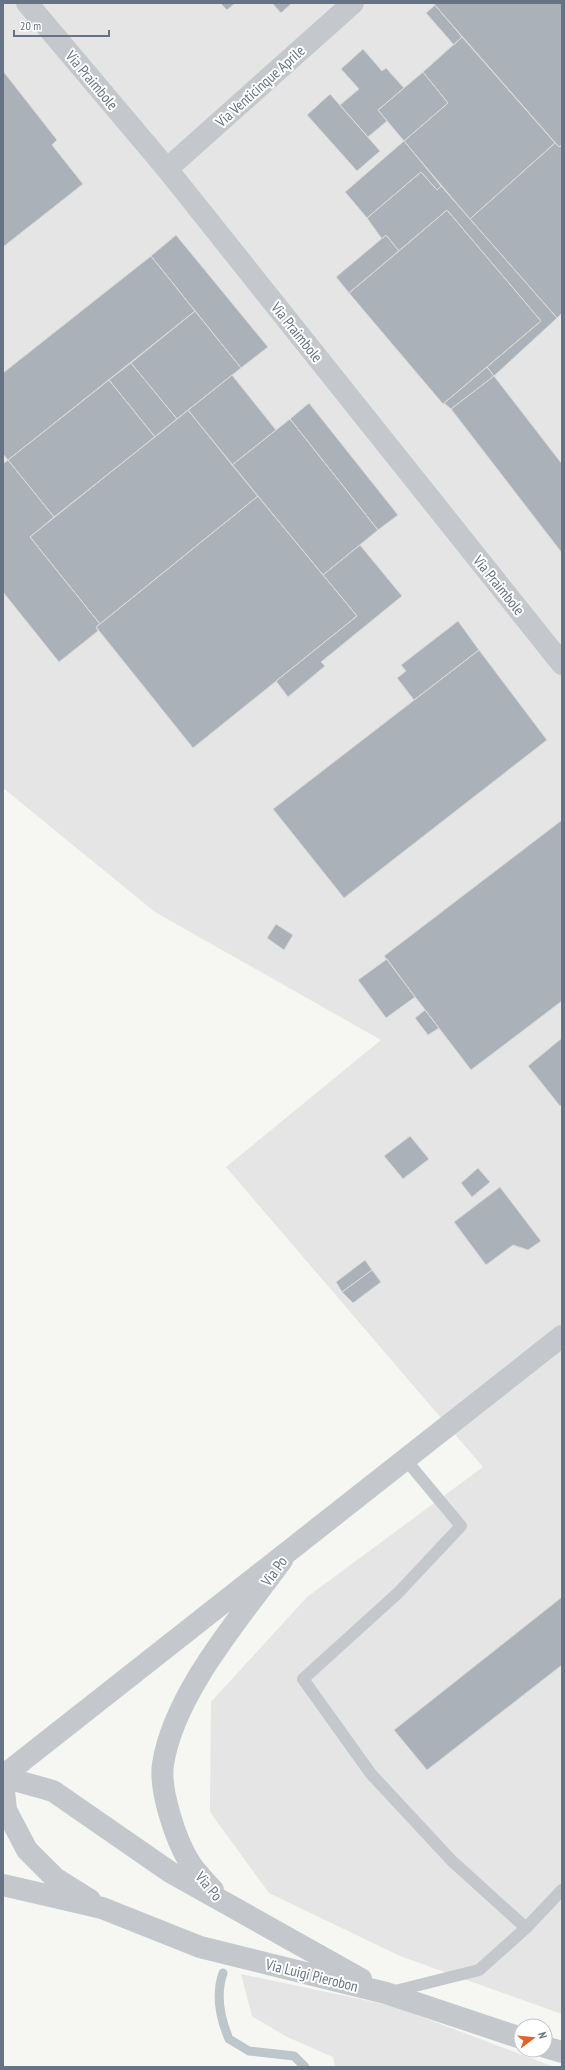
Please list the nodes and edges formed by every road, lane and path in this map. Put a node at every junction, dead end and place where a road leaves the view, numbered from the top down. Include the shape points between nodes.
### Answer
1 (27, 3) edge
2 (353, 3) edge
3 (167, 169) junction
4 (562, 664) edge
5 (562, 1336) edge
6 (406, 1460) junction
7 (288, 1552) junction
8 (3, 1776) edge
9 (3, 1781) edge
10 (3, 1885) edge
11 (562, 1890) edge
12 (224, 1904) junction
13 (102, 1908) junction
14 (256, 1921) joint
15 (526, 1928) junction
16 (386, 1993) junction
17 (513, 2035) edge

1 - 3 street, Via Praimbole
2 - 3 street, Via Venticinque Aprile
3 - 4 street, Via Praimbole
5 - 6 street
6 - 7 street
6 - 15 lane via 461,1526 398,1593 303,1679 370,1774 452,1861
7 - 8 street, Via Po
7 - 12 street, Via Po via 229,1631 187,1696 171,1732 163,1765 166,1804 182,1845 190,1863
8 - 12 street, Via Po via 53,1791 170,1872
9 - 13 street via 6,1810 28,1850 55,1878
10 - 13 street
11 - 15 lane
12 - 14 street, Via Po
13 - 16 street, Via Luigi Pierobon via 200,1947
14 - 16 street, Via Luigi Pierobon
15 - 16 lane via 479,1970
16 - 17 street, Via Luigi Pierobon

